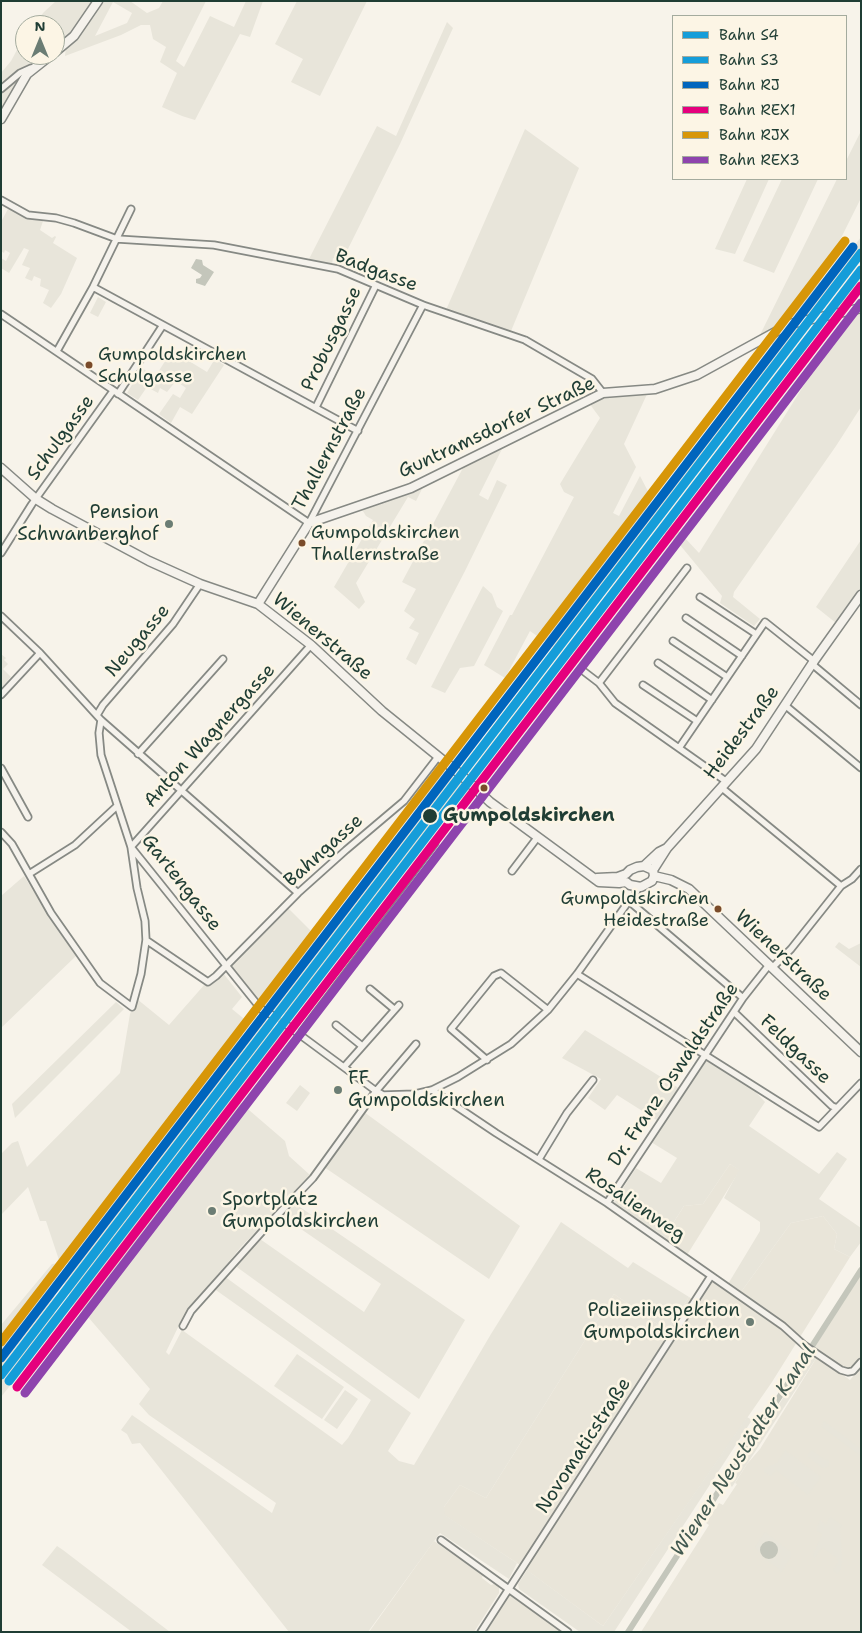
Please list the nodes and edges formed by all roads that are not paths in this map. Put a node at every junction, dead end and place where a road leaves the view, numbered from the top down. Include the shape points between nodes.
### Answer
1 (98, 1) edge
2 (65, 44) edge
3 (35, 66) joint
4 (1, 89) edge
5 (4, 107) edge
6 (1, 119) edge
7 (1, 200) edge
8 (131, 209) dead end
9 (117, 239) junction
10 (376, 285) junction
11 (93, 286) junction
12 (423, 305) junction
13 (861, 308) edge
14 (1, 314) edge
15 (163, 325) junction
16 (57, 351) junction
17 (116, 393) junction
18 (603, 393) junction
19 (316, 407) junction
20 (358, 431) junction
21 (1, 468) edge
22 (36, 499) junction
23 (309, 523) junction
24 (1, 553) edge
25 (687, 568) dead end
26 (200, 584) junction
27 (861, 595) edge
28 (700, 597) dead end
29 (258, 604) junction
30 (1, 616) edge
31 (686, 618) dead end
32 (756, 634) junction
33 (673, 641) dead end
34 (310, 646) junction
35 (40, 653) junction
36 (742, 656) junction
37 (223, 659) dead end
38 (813, 662) junction
39 (658, 663) dead end
40 (582, 670) dead end
41 (727, 677) junction
42 (599, 683) junction
43 (643, 685) dead end
44 (1, 695) edge
45 (712, 700) junction
46 (861, 705) edge
47 (786, 706) junction
48 (99, 717) junction
49 (697, 721) junction
50 (679, 748) junction
51 (138, 754) junction
52 (438, 756) junction
53 (1, 768) edge
54 (861, 768) edge
55 (725, 785) junction
56 (182, 791) junction
57 (117, 806) junction
58 (28, 817) dead end
59 (1, 832) edge
60 (537, 838) junction
61 (435, 843) dead end
62 (131, 847) junction
63 (667, 848) junction
64 (644, 866) junction
65 (861, 869) edge
66 (512, 871) dead end
67 (654, 873) junction
68 (29, 874) junction
69 (627, 880) junction
70 (639, 886) junction
71 (841, 886) junction
72 (298, 893) junction
73 (630, 900) junction
74 (146, 940) junction
75 (226, 966) junction
76 (770, 966) junction
77 (577, 974) junction
78 (370, 989) dead end
79 (743, 998) junction
80 (548, 1010) junction
81 (734, 1012) junction
82 (272, 1015) tunnel mouth
83 (284, 1023) tunnel mouth
84 (336, 1025) dead end
85 (294, 1030) junction
86 (416, 1044) dead end
87 (362, 1046) junction
88 (861, 1052) edge
89 (704, 1055) junction
90 (486, 1060) junction
91 (344, 1068) junction
92 (593, 1080) dead end
93 (861, 1083) edge
94 (432, 1090) junction
95 (376, 1091) junction
96 (837, 1108) junction
97 (539, 1159) junction
98 (607, 1204) junction
99 (711, 1276) junction
100 (183, 1326) dead end
101 (861, 1362) edge
102 (441, 1540) dead end
103 (509, 1589) junction
104 (481, 1632) edge
105 (568, 1632) edge

1 - 2 street
3 - 4 street via 20,72
3 - 5 street
5 - 6 street
7 - 9 street, Badgasse via 28,215 56,218
8 - 9 street
9 - 10 street, Badgasse via 214,245 338,269
9 - 11 street
10 - 12 street, Badgasse
10 - 19 street, Probusgasse
11 - 15 street
11 - 16 street
12 - 18 street, Badgasse via 525,340 592,379
12 - 20 street, Thallernstraße
13 - 18 street, Guntramsdorfer Straße via 790,324 697,375 654,389
14 - 16 street
15 - 17 street, Schulgasse
15 - 19 street
16 - 17 street
17 - 22 street, Schulgasse
17 - 23 street
18 - 23 street, Guntramsdorfer Straße via 411,488
19 - 20 street
20 - 23 street, Thallernstraße
21 - 22 street, Wienerstraße
22 - 24 street, Schulgasse
22 - 26 street, Wienerstraße via 149,561
23 - 29 street, Thallernstraße
25 - 42 street
26 - 29 street, Wienerstraße
26 - 48 street, Neugasse via 172,624 103,705
27 - 38 street, Heidestraße
28 - 32 street
29 - 34 street, Wienerstraße
30 - 35 street
31 - 36 street
32 - 36 street
32 - 38 street via 765,622
33 - 41 street
34 - 52 street, Wienerstraße
34 - 56 street, Anton Wagnergasse
35 - 44 street
35 - 48 street
36 - 41 street
37 - 51 street
38 - 46 street
38 - 47 street, Heidestraße
39 - 45 street
40 - 42 street
41 - 45 street
42 - 50 street via 615,703
43 - 49 street
45 - 49 street
47 - 54 street
47 - 55 street, Heidestraße via 756,749
48 - 51 street
48 - 57 street, Gartengasse via 101,755
49 - 50 street
50 - 55 street
51 - 56 street
52 - 60 street, Wienerstraße
52 - 72 street, Bahngasse via 404,801
53 - 58 street
55 - 63 street, Heidestraße
55 - 71 street
56 - 62 street, Anton Wagnergasse
56 - 72 street
57 - 62 street, Gartengasse
57 - 68 street via 74,845
59 - 68 street
60 - 66 street
60 - 69 street, Wienerstraße via 599,882 608,884
61 - 85 street
62 - 74 street
62 - 75 street, Gartengasse
63 - 64 street, Heidestraße
63 - 67 street, Heidestraße
64 - 67 street, Wienerstraße
64 - 69 street, Wienerstraße via 630,870
65 - 71 street, Dr. Franz Oswaldstraße
67 - 70 street via 652,881
67 - 76 street, Wienerstraße via 689,889
68 - 74 street via 51,914 100,982 132,1007
69 - 70 street, Wienerstraße
69 - 73 street
70 - 73 street
71 - 76 street, Dr. Franz Oswaldstraße via 792,949
72 - 75 street, Bahngasse
73 - 77 street
73 - 79 street
74 - 75 street, Bahngasse via 208,982
75 - 82 street, Gartengasse via 261,1009
76 - 79 street, Dr. Franz Oswaldstraße
76 - 88 street, Wienerstraße
77 - 80 street
77 - 89 street
78 - 87 street via 397,1007
79 - 81 street, Dr. Franz Oswaldstraße
80 - 90 street via 511,1044
80 - 90 street via 501,972 494,976 451,1029
81 - 89 street, Dr. Franz Oswaldstraße
81 - 96 street, Feldgasse
83 - 85 street
84 - 87 street
85 - 91 street
86 - 95 street
87 - 91 street
89 - 96 street via 819,1127
89 - 98 street, Dr. Franz Oswaldstraße
90 - 94 street
91 - 95 street
92 - 97 street via 567,1113
93 - 96 street
94 - 95 street via 394,1096
94 - 97 street, Rosalienweg
95 - 100 street via 318,1172 210,1290
97 - 98 street, Rosalienweg
98 - 99 street, Rosalienweg
99 - 101 street, Rosalienweg via 841,1370 853,1371
99 - 103 street, Novomaticstraße
102 - 103 street
103 - 104 street, Novomaticstraße
103 - 105 street

